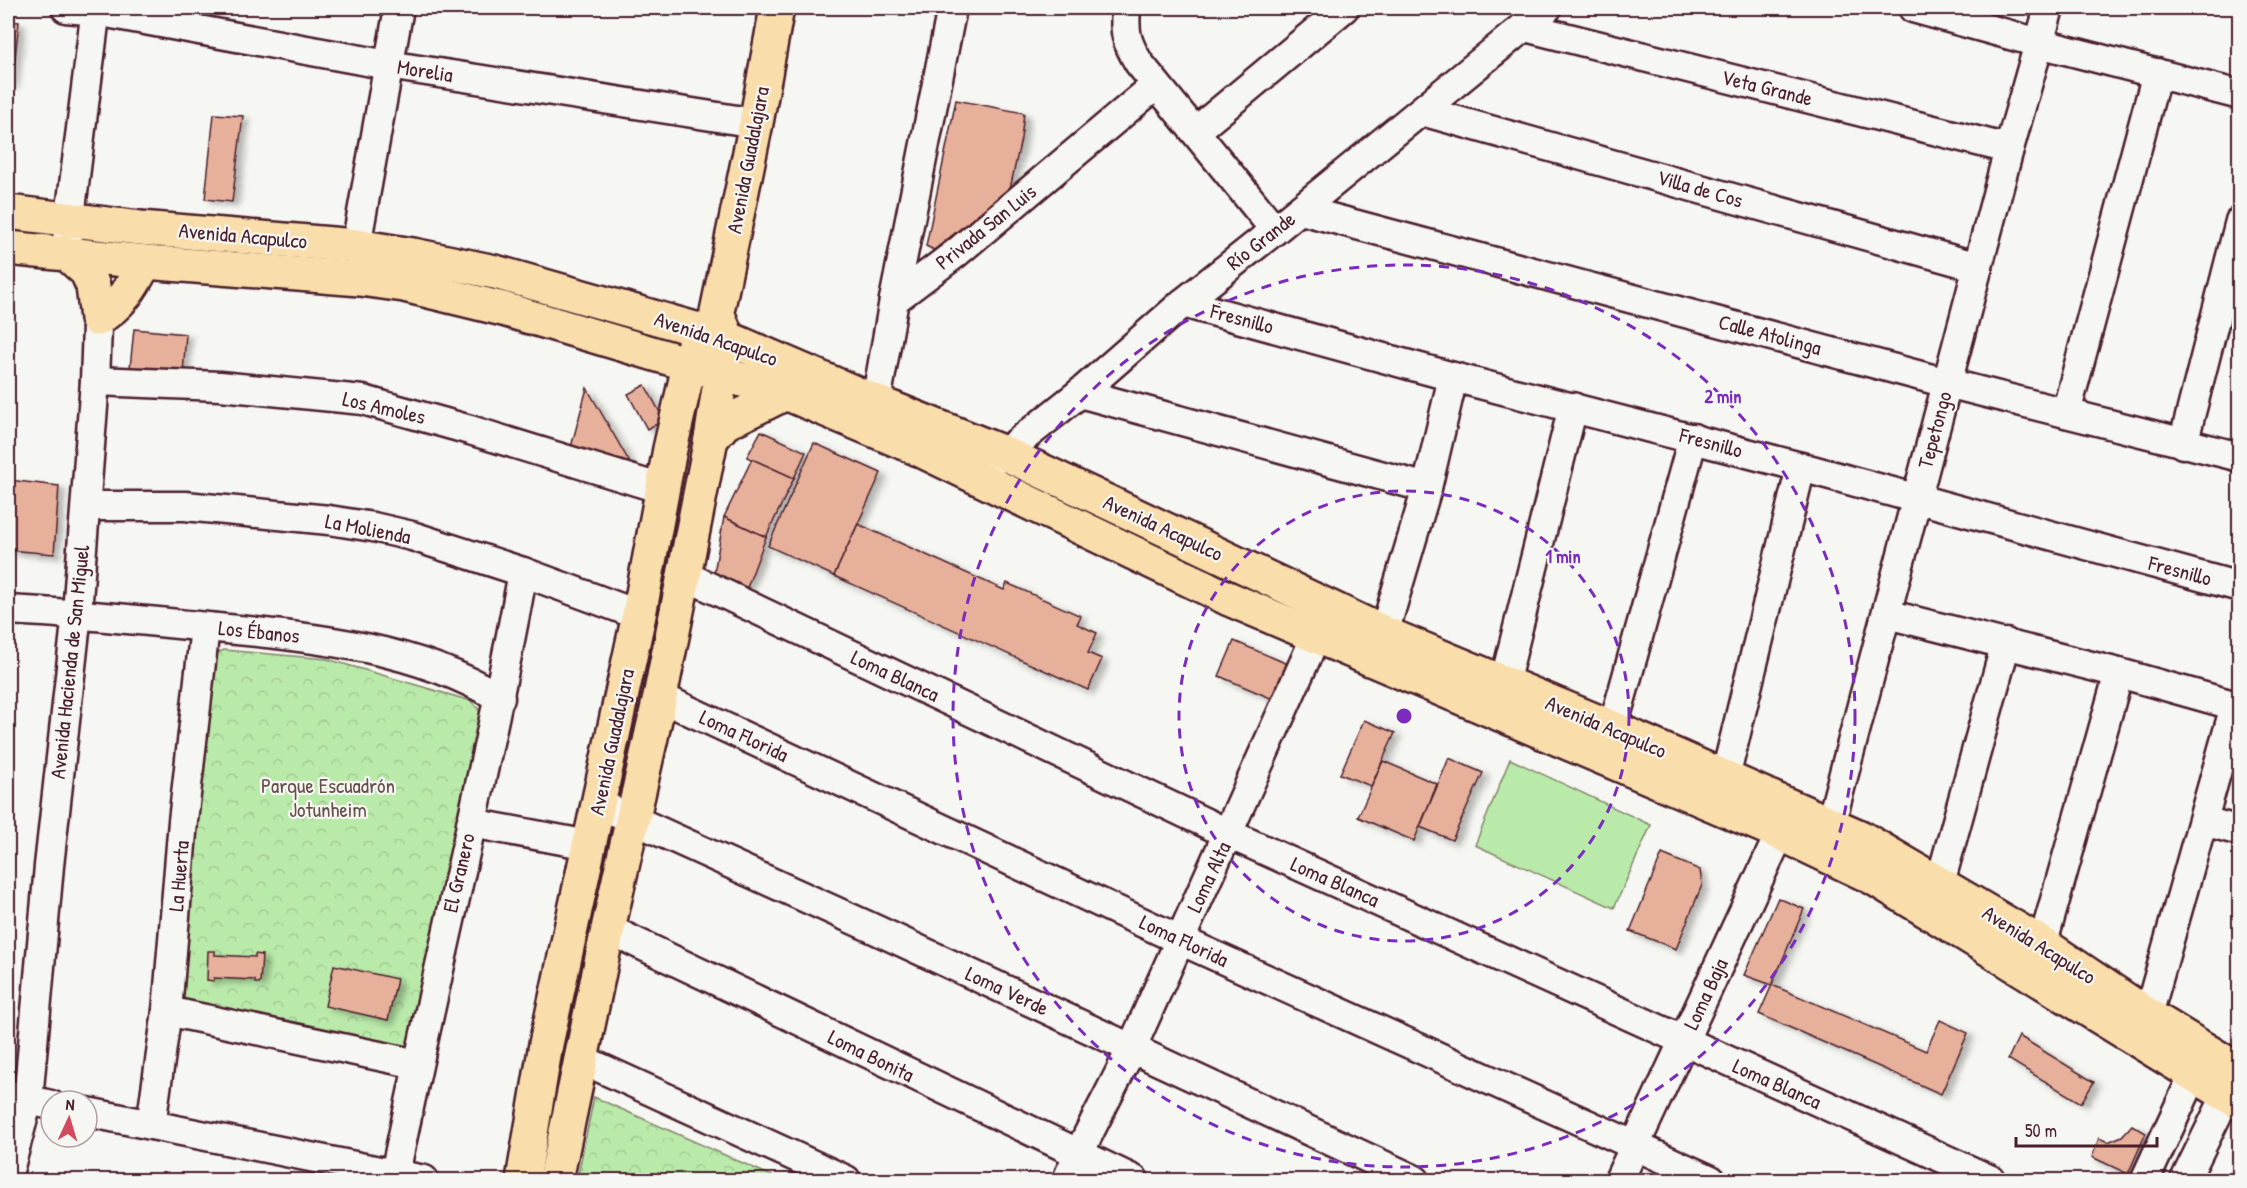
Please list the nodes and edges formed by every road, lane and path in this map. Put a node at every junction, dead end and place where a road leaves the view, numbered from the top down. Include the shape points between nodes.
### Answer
1 (66, 8) edge
2 (399, 8) edge
3 (777, 8) edge
4 (952, 8) edge
5 (1126, 8) edge
6 (1344, 8) edge
7 (1547, 8) edge
8 (1914, 8) edge
9 (2049, 8) edge
10 (96, 9) edge
11 (1525, 27) junction
12 (2039, 43) junction
13 (388, 65) junction
14 (2157, 74) junction
15 (1156, 85) junction
16 (2240, 95) edge
17 (1422, 111) junction
18 (756, 123) junction
19 (1196, 131) junction
20 (2009, 149) junction
21 (1301, 210) junction
22 (8, 212) edge
23 (70, 220) junction
24 (2240, 221) edge
25 (103, 224) junction
26 (1275, 230) junction
27 (356, 246) junction
28 (8, 248) edge
29 (65, 252) junction
30 (100, 256) junction
31 (146, 262) junction
32 (1978, 267) junction
33 (894, 300) junction
34 (1183, 303) junction
35 (97, 319) junction
36 (714, 326) junction
37 (689, 366) junction
38 (721, 373) junction
39 (1453, 377) junction
40 (95, 381) junction
41 (1947, 383) junction
42 (786, 393) junction
43 (1080, 393) junction
44 (876, 402) junction
45 (1573, 407) junction
46 (2066, 413) junction
47 (1693, 438) junction
48 (711, 439) junction
49 (2183, 444) junction
50 (1004, 453) junction
51 (2240, 457) edge
52 (1801, 467) junction
53 (975, 477) junction
54 (1427, 488) junction
55 (662, 489) junction
56 (1917, 499) junction
57 (86, 506) junction
58 (523, 572) junction
59 (684, 575) junction
60 (2240, 587) edge
61 (8, 610) edge
62 (77, 613) junction
63 (1887, 614) junction
64 (639, 615) junction
65 (205, 627) junction
66 (1384, 633) junction
67 (1316, 636) junction
68 (2006, 643) junction
69 (2119, 673) junction
70 (1504, 684) junction
71 (660, 697) junction
72 (500, 698) junction
73 (2237, 707) edge
74 (1609, 743) junction
75 (1725, 778) junction
76 (599, 804) junction
77 (632, 819) junction
78 (1786, 820) junction
79 (2204, 821) junction
80 (471, 822) junction
81 (2240, 831) edge
82 (1229, 834) junction
83 (1827, 838) junction
84 (589, 846) junction
85 (1940, 883) junction
86 (608, 929) junction
87 (1180, 940) junction
88 (2039, 960) junction
89 (167, 1011) junction
90 (2148, 1014) junction
91 (1684, 1042) junction
92 (1131, 1048) junction
93 (581, 1059) junction
94 (2201, 1063) junction
95 (417, 1064) junction
96 (2237, 1081) edge
97 (29, 1100) edge
98 (99, 1114) edge
99 (151, 1125) junction
100 (1634, 1147) junction
101 (1072, 1168) edge
102 (8, 1174) edge
103 (395, 1174) junction
104 (424, 1180) edge
105 (523, 1180) edge
106 (556, 1180) edge
107 (846, 1180) edge
108 (1134, 1180) edge
109 (1414, 1180) edge
110 (1619, 1180) edge
111 (1711, 1180) edge
112 (1991, 1180) edge
113 (2145, 1180) edge
114 (2185, 1180) edge

1 - 10 street, Morelia
2 - 13 street
3 - 18 main road, Avenida Guadalajara
4 - 33 street
5 - 15 street via 1124,28 1128,44
6 - 19 street
7 - 11 street, Río Grande
8 - 12 street
9 - 12 street, Tepetongo
10 - 13 street, Morelia
10 - 23 street
11 - 17 street, Río Grande
11 - 20 street, Veta Grande
12 - 14 street
12 - 20 street, Tepetongo
13 - 18 street, Morelia
13 - 27 street
14 - 16 street
14 - 46 street
15 - 19 street
15 - 33 street, Privada San Luis via 955,254
17 - 21 street, Río Grande
17 - 32 street, Villa de Cos
18 - 36 main road, Avenida Guadalajara
19 - 26 street
20 - 32 street, Tepetongo
21 - 26 street, Río Grande
21 - 41 street, Calle Atolinga
22 - 23 main road, Avenida Acapulco
23 - 25 main road, Avenida Acapulco
23 - 29 street
24 - 49 street
25 - 27 main road, Avenida Acapulco
25 - 30 street, Avenida Hacienda de San Miguel
26 - 34 street, Río Grande
27 - 36 main road, Avenida Acapulco via 495,272
28 - 29 main road, Avenida Acapulco
29 - 30 main road, Avenida Acapulco
29 - 35 main road via 87,272
30 - 31 main road, Avenida Acapulco
30 - 35 street, Avenida Hacienda de San Miguel
31 - 35 main road via 122,300
31 - 37 main road, Avenida Acapulco via 404,285 503,309
32 - 41 street, Tepetongo
33 - 44 street
34 - 39 street, Fresnillo
34 - 43 street, Río Grande
35 - 40 street, Avenida Hacienda de San Miguel
36 - 37 main road, Avenida Guadalajara
36 - 38 main road, Avenida Guadalajara
36 - 44 main road, Avenida Acapulco
37 - 38 main road, Avenida Acapulco
37 - 55 main road, Avenida Guadalajara
38 - 42 main road, Avenida Acapulco
38 - 48 main road, Avenida Guadalajara
39 - 45 street, Fresnillo
39 - 54 street
40 - 55 street, Los Amoles via 220,386 363,400
40 - 57 street, Avenida Hacienda de San Miguel
41 - 46 street, Calle Atolinga
41 - 56 street, Tepetongo
42 - 48 main road via 725,423
42 - 53 main road, Avenida Acapulco
43 - 50 street, Río Grande
43 - 54 street
44 - 50 main road, Avenida Acapulco
45 - 47 street, Fresnillo
45 - 70 street
46 - 49 street, Calle Atolinga
47 - 52 street, Fresnillo
47 - 74 street
48 - 59 main road, Avenida Guadalajara
49 - 51 street, Calle Atolinga
50 - 53 street, Río Grande
50 - 66 main road, Avenida Acapulco
52 - 56 street, Fresnillo
52 - 75 street
53 - 67 main road, Avenida Acapulco via 1227,598
54 - 66 street
55 - 64 main road, Avenida Guadalajara
56 - 60 street, Fresnillo
56 - 63 street, Tepetongo
57 - 58 street, La Molienda via 185,506 329,519 412,536
57 - 62 street, Avenida Hacienda de San Miguel
58 - 64 street, La Molienda
58 - 72 street, El Granero
59 - 71 main road, Avenida Guadalajara
59 - 82 street, Loma Blanca
61 - 62 street, Los Ébanos
62 - 65 street, Los Ébanos
62 - 97 street, Avenida Hacienda de San Miguel via 49,866
63 - 68 street
63 - 83 street, Tepetongo
64 - 76 main road, Avenida Guadalajara
65 - 72 street, Los Ébanos via 317,638 381,652 462,677
65 - 89 street, La Huerta
66 - 70 main road, Avenida Acapulco
67 - 74 main road, Avenida Acapulco
67 - 82 street, Loma Alta
68 - 69 street
68 - 85 street
69 - 73 street
69 - 88 street
70 - 74 main road, Avenida Acapulco
71 - 77 main road, Avenida Guadalajara
71 - 87 street, Loma Florida
72 - 80 street, El Granero
73 - 79 street
74 - 75 main road, Avenida Acapulco
74 - 78 main road, Avenida Acapulco
75 - 78 main road, Avenida Acapulco
76 - 77 street, Loma Verde
76 - 84 main road, Avenida Guadalajara
77 - 86 main road, Avenida Guadalajara
77 - 92 street, Loma Verde
78 - 83 main road, Avenida Acapulco
78 - 91 street, Loma Baja
79 - 81 street
79 - 90 street
80 - 84 street
80 - 95 street, El Granero
82 - 87 street, Loma Alta
82 - 91 street, Loma Blanca
83 - 85 main road, Avenida Acapulco via 1860,837
83 - 88 main road, Avenida Acapulco via 1872,877
84 - 105 main road, Avenida Guadalajara via 546,1044
85 - 88 main road, Avenida Acapulco
86 - 93 main road, Avenida Guadalajara
86 - 101 street, Loma Bonita
87 - 92 street, Loma Alta
87 - 100 street, Loma Florida
88 - 90 main road, Avenida Acapulco
88 - 94 main road, Avenida Acapulco
89 - 95 street
89 - 99 street, La Huerta
90 - 94 main road, Avenida Acapulco
91 - 100 street, Loma Baja
91 - 112 street, Loma Blanca
92 - 101 street, Loma Alta
92 - 109 street, Loma Verde
93 - 106 main road, Avenida Guadalajara
93 - 107 street
94 - 96 main road, Avenida Acapulco
94 - 113 street
95 - 103 street, El Granero
96 - 114 street
97 - 102 street, Avenida Hacienda de San Miguel
98 - 99 street
99 - 103 street
100 - 110 street, Loma Baja
100 - 111 street, Loma Florida
101 - 108 street, Loma Bonita
103 - 104 street

